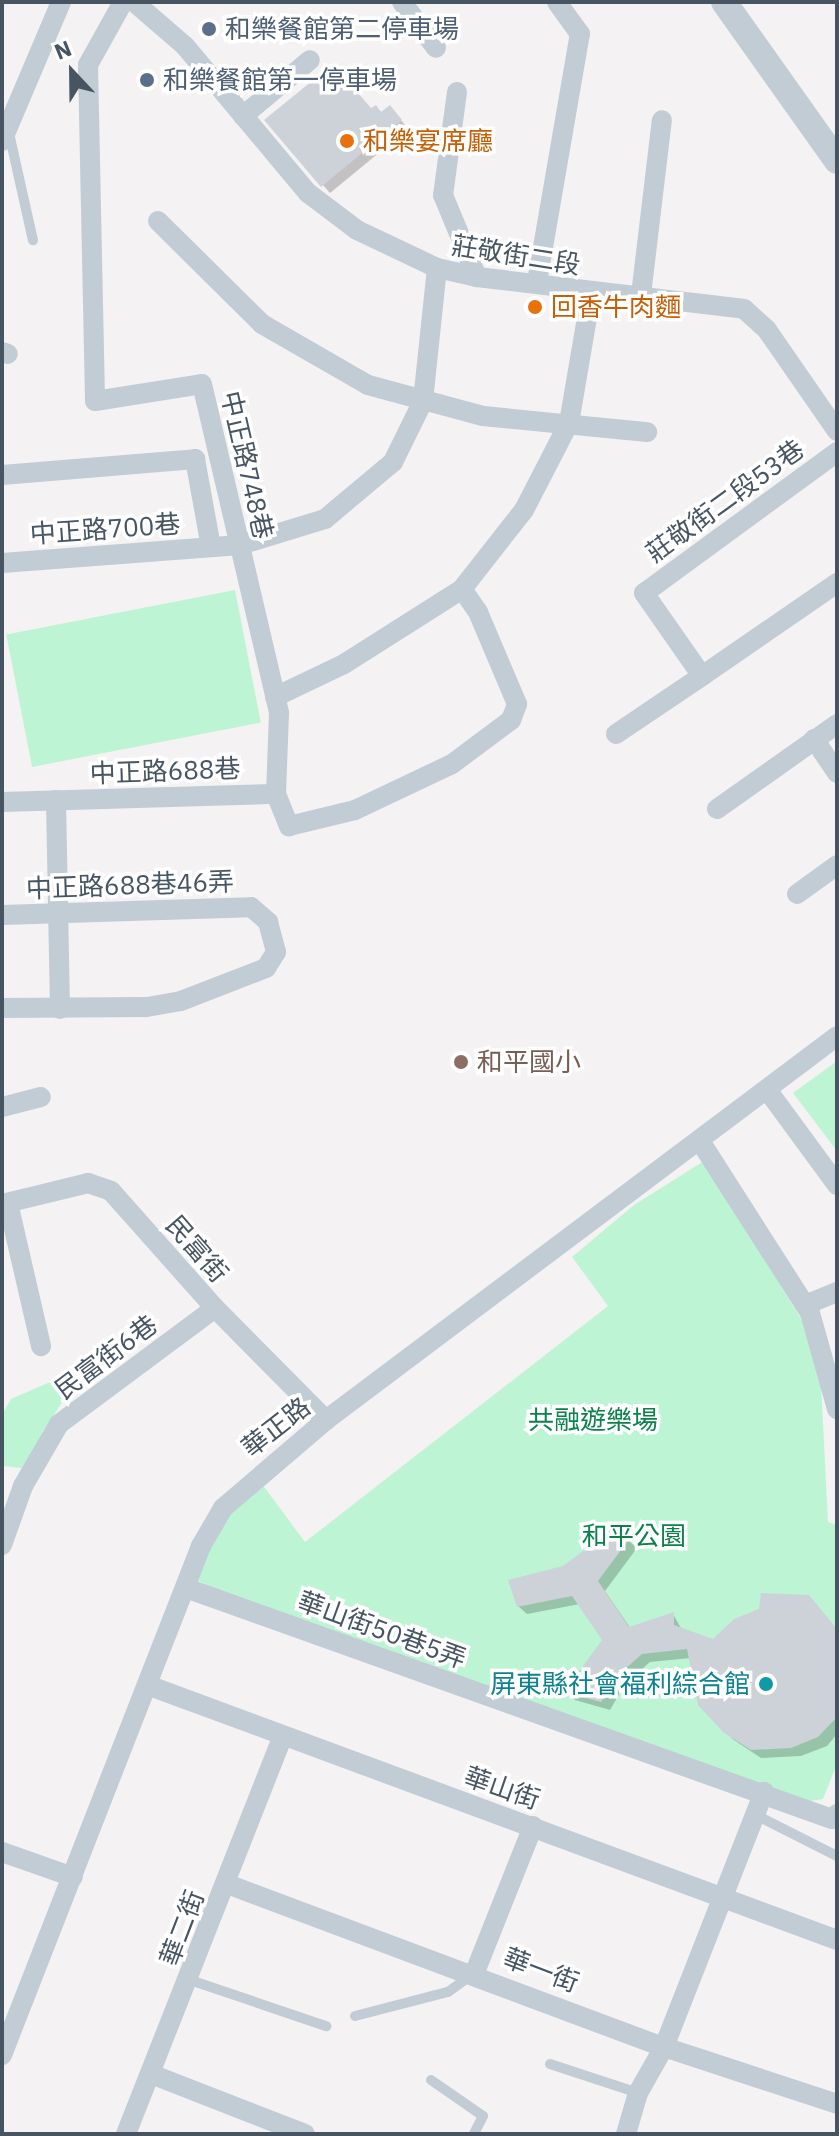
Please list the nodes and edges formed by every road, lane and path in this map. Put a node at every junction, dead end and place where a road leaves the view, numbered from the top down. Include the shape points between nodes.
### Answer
1 (61, 2) edge
2 (123, 2) edge
3 (134, 2) edge
4 (402, 2) edge
5 (557, 2) edge
6 (724, 2) edge
7 (436, 48) dead end
8 (310, 60) dead end
9 (457, 92) dead end
10 (243, 116) junction
11 (662, 120) dead end
12 (5, 134) edge
13 (832, 144) edge
14 (158, 221) dead end
15 (33, 240) dead end
16 (437, 268) junction
17 (477, 277) junction
18 (537, 282) junction
19 (591, 294) junction
20 (641, 295) junction
21 (423, 401) junction
22 (569, 423) junction
23 (837, 431) edge
24 (647, 432) dead end
25 (837, 452) edge
26 (2, 475) edge
27 (240, 545) junction
28 (211, 547) junction
29 (2, 563) edge
30 (837, 583) edge
31 (462, 589) junction
32 (702, 676) junction
33 (275, 697) junction
34 (837, 724) edge
35 (616, 734) dead end
36 (814, 739) junction
37 (837, 773) edge
38 (276, 794) junction
39 (56, 800) junction
40 (2, 802) edge
41 (717, 809) dead end
42 (837, 865) edge
43 (797, 894) dead end
44 (58, 914) junction
45 (2, 915) edge
46 (2, 1008) edge
47 (60, 1009) junction
48 (837, 1036) edge
49 (768, 1091) junction
50 (41, 1097) dead end
51 (2, 1107) edge
52 (700, 1141) junction
53 (837, 1185) edge
54 (5, 1204) edge
55 (837, 1292) edge
56 (805, 1305) junction
57 (215, 1308) junction
58 (41, 1346) dead end
59 (837, 1409) edge
60 (326, 1420) junction
61 (2, 1545) edge
62 (186, 1588) junction
63 (150, 1686) junction
64 (282, 1738) junction
65 (764, 1792) junction
66 (758, 1816) junction
67 (834, 1816) edge
68 (533, 1826) junction
69 (2, 1852) edge
70 (837, 1856) edge
71 (73, 1877) junction
72 (227, 1884) junction
73 (726, 1898) junction
74 (837, 1940) edge
75 (475, 1972) junction
76 (190, 1980) junction
77 (355, 2016) dead end
78 (326, 2026) dead end
79 (664, 2047) junction
80 (2, 2055) edge
81 (550, 2064) dead end
82 (151, 2074) junction
83 (431, 2080) dead end
84 (638, 2093) junction
85 (837, 2104) edge
86 (126, 2134) edge
87 (305, 2134) edge
88 (474, 2134) edge
89 (626, 2134) edge

1 - 12 street
2 - 27 street, 中正路748巷 via 88,65 95,401 202,384
3 - 10 street, 莊敬街二段 via 185,46
4 - 7 street
5 - 18 street via 580,34
6 - 13 street
8 - 10 street
9 - 17 street via 443,195
10 - 16 street, 莊敬街二段 via 308,193 357,230
11 - 20 street
12 - 15 lane
14 - 21 street via 262,324 368,385
16 - 17 street, 莊敬街二段
16 - 21 street
17 - 18 street, 莊敬街二段
18 - 19 street, 莊敬街二段
19 - 20 street, 莊敬街二段
19 - 22 street
20 - 23 street, 莊敬街二段 via 744,309 767,330
21 - 22 street via 483,416
21 - 27 street, 中正路700巷 via 393,462 325,519
22 - 24 street
22 - 31 street via 524,510
25 - 32 street, 莊敬街二段53巷 via 644,593
26 - 28 street, 中正路700巷 via 195,459
27 - 28 street, 中正路700巷
27 - 33 street, 中正路748巷
28 - 29 street, 中正路700巷
30 - 32 street
31 - 33 street via 344,664
31 - 38 street, 中正路748巷 via 478,612 517,704 511,720 452,764 355,810 289,826
32 - 35 street
33 - 38 street, 中正路748巷
34 - 36 street
36 - 37 street
36 - 41 street
38 - 39 street, 中正路688巷
39 - 40 street, 中正路688巷
39 - 44 street, 中正路688巷
42 - 43 street
44 - 45 street, 中正路688巷46弄
44 - 47 street, 中正路688巷
44 - 47 street, 中正路688巷46弄 via 251,907 268,922 276,952 266,968 181,1001
46 - 47 street, 中正路688巷46弄
48 - 49 street, 華正路
49 - 52 street, 華正路
49 - 53 street
50 - 51 street
52 - 56 street
52 - 60 street, 華正路
54 - 57 street, 民富街 via 88,1183 111,1191
54 - 58 street
55 - 56 street
56 - 59 street
57 - 60 street, 民富街
57 - 61 street, 民富街6巷 via 59,1424 23,1486
60 - 62 street, 華正路 via 223,1508
62 - 63 street, 華正路
62 - 65 street, 華山街50巷5弄
63 - 64 street, 華山街
63 - 71 street, 華正路
64 - 68 street, 華山街
64 - 72 street, 華二街
65 - 66 street
65 - 67 street, 華山街50巷5弄
66 - 70 lane
66 - 73 street
68 - 73 street, 華山街
68 - 75 street
69 - 71 street
71 - 80 street, 華正路
72 - 75 street, 華一街
72 - 76 street, 華二街
73 - 74 street, 華山街
73 - 79 street
75 - 77 lane via 448,1992
75 - 79 street, 華一街
76 - 78 lane
76 - 82 street, 華二街
79 - 84 street
79 - 85 street, 華一街
81 - 84 lane
82 - 86 street, 華二街
82 - 87 street
83 - 88 lane via 483,2116
84 - 89 street

